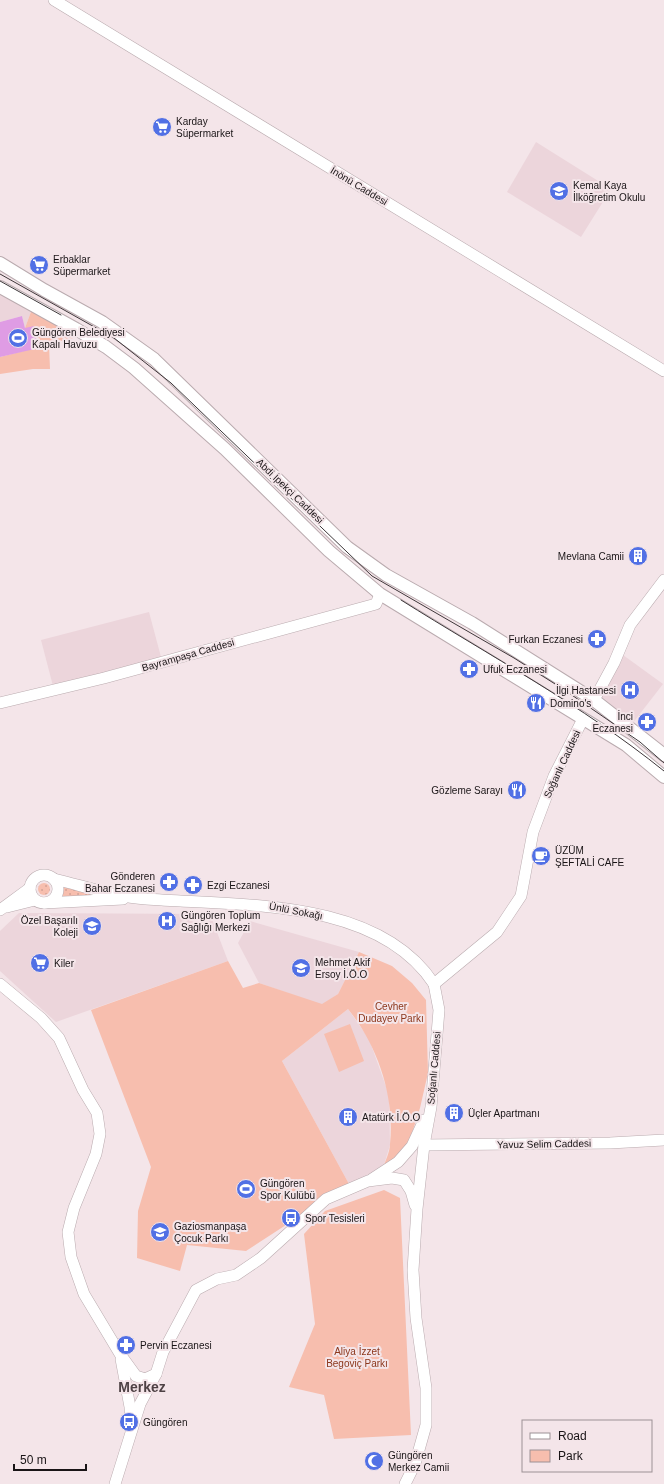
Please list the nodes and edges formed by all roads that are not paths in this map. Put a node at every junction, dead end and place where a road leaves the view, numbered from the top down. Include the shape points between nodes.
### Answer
1 (54, 0) edge
2 (0, 263) edge
3 (0, 287) edge
4 (664, 371) edge
5 (664, 580) edge
6 (378, 599) junction
7 (594, 700) junction
8 (0, 704) edge
9 (583, 719) junction
10 (664, 755) edge
11 (664, 777) edge
12 (54, 879) junction
13 (30, 888) junction
14 (135, 898) junction
15 (40, 902) junction
16 (0, 909) edge
17 (0, 984) edge
18 (434, 984) junction
19 (430, 1107) junction
20 (664, 1140) edge
21 (424, 1145) junction
22 (368, 1181) junction
23 (417, 1209) junction
24 (120, 1354) junction
25 (156, 1374) junction
26 (131, 1433) junction
27 (115, 1484) edge
28 (405, 1484) edge

1 - 4 street, İnönü Caddesi
2 - 7 main road, Abdi İpekçi Caddesi via 102,322 154,359 347,547 386,575 472,623
3 - 6 main road, Abdi İpekçi Caddesi via 94,340 134,368 225,449
5 - 7 street via 630,625 614,663
6 - 8 street, Bayrampaşa Caddesi via 104,678
6 - 9 main road, Abdi İpekçi Caddesi
7 - 10 main road, Abdi İpekçi Caddesi
9 - 11 main road, Abdi İpekçi Caddesi via 626,745
9 - 18 street, Soğanlı Caddesi via 554,776 533,832 521,896 497,932
12 - 13 street via 46,875 37,877
12 - 14 street
12 - 15 street via 58,887 56,896 49,902
13 - 15 street
13 - 16 street
14 - 15 street
14 - 18 street, Ünlü Sokağı via 262,905 339,919 383,937 424,969
15 - 16 street
17 - 24 street via 41,1018 59,1038 83,1090 97,1113 100,1134 96,1154 74,1208 68,1232 71,1257 84,1294
18 - 19 street, Soğanlı Caddesi via 439,1010
19 - 21 street, Soğanlı Caddesi
19 - 22 street via 412,1146 398,1162
20 - 21 street, Yavuz Selim Caddesi
21 - 23 street, Soğanlı Caddesi
22 - 23 street via 392,1178 404,1180
22 - 25 street via 326,1199 261,1258 236,1275 217,1279 196,1290 163,1352
23 - 28 street, Soğanlı Caddesi via 413,1270 416,1318 426,1388 426,1425
24 - 25 street via 136,1376 145,1379
24 - 26 street via 130,1407
25 - 26 street via 140,1404
26 - 27 street

